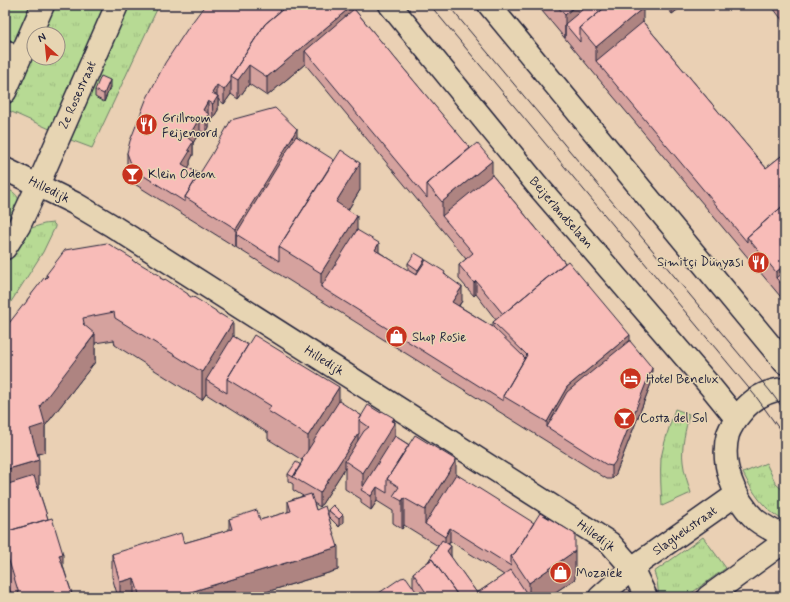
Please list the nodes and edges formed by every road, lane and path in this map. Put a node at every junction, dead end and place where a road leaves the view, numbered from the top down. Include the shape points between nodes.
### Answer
1 (43, 5) edge
2 (117, 5) edge
3 (390, 5) edge
4 (489, 5) edge
5 (5, 51) edge
6 (14, 71) junction
7 (5, 92) edge
8 (5, 169) edge
9 (38, 185) junction
10 (5, 248) edge
11 (785, 363) edge
12 (785, 389) edge
13 (736, 418) junction
14 (737, 494) junction
15 (785, 537) edge
16 (785, 541) edge
17 (632, 568) junction
18 (600, 597) edge
19 (646, 597) edge
20 (708, 597) edge

1 - 6 street
2 - 9 street, 2e Rosestraat
3 - 13 street, Beijerlandselaan via 537,185
4 - 11 street
5 - 6 street
6 - 7 street
8 - 9 street, Hilledijk
9 - 10 street, 2e Rosestraat via 19,226
9 - 17 street, Hilledijk via 111,225 610,543
12 - 13 street via 770,391 757,398
13 - 14 street via 728,433 727,457 729,475
14 - 15 street via 756,520
14 - 17 street, Slaghekstraat
16 - 20 street
17 - 18 street, Slaghekstraat
17 - 19 street

